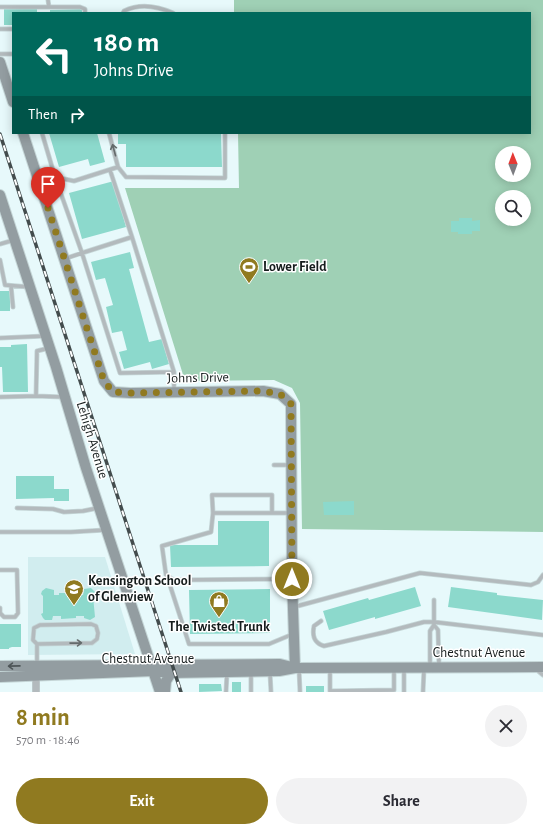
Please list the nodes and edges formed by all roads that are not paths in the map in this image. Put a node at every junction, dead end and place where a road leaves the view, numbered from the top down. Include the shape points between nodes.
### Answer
1 (48, 0) edge
2 (0, 7) edge
3 (44, 7) junction
4 (49, 7) junction
5 (44, 12) edge
6 (85, 12) edge
7 (124, 12) edge
8 (170, 12) edge
9 (12, 28) edge
10 (0, 29) edge
11 (0, 54) edge
12 (12, 54) edge
13 (0, 62) edge
14 (12, 96) edge
15 (23, 134) edge
16 (42, 134) edge
17 (109, 134) edge
18 (225, 134) edge
19 (118, 167) junction
20 (110, 170) junction
21 (55, 177) junction
22 (39, 183) junction
23 (0, 195) edge
24 (132, 237) junction
25 (15, 240) junction
26 (0, 244) edge
27 (82, 253) junction
28 (64, 259) junction
29 (0, 260) edge
30 (0, 285) edge
31 (5, 285) junction
32 (11, 286) junction
33 (30, 287) junction
34 (12, 307) dead end
35 (46, 336) junction
36 (0, 338) edge
37 (50, 348) junction
38 (174, 372) junction
39 (174, 393) junction
40 (36, 396) junction
41 (0, 397) edge
42 (65, 398) junction
43 (274, 465) dead end
44 (292, 466) junction
45 (99, 507) junction
46 (17, 508) dead end
47 (213, 512) junction
48 (272, 512) junction
49 (292, 513) junction
50 (106, 530) junction
51 (0, 532) edge
52 (0, 570) edge
53 (166, 574) junction
54 (543, 576) edge
55 (292, 579) junction
56 (434, 600) dead end
57 (294, 607) junction
58 (0, 608) edge
59 (320, 622) dead end
60 (434, 623) junction
61 (295, 633) junction
62 (543, 635) edge
63 (37, 644) junction
64 (0, 666) edge
65 (399, 667) junction
66 (431, 667) junction
67 (538, 667) edge
68 (153, 668) junction
69 (251, 668) junction
70 (270, 668) junction
71 (297, 668) junction
72 (330, 668) junction
73 (37, 670) junction
74 (227, 672) junction
75 (171, 673) junction
76 (543, 675) edge
77 (0, 677) edge
78 (394, 691) edge
79 (36, 692) edge
80 (160, 692) edge
81 (165, 692) edge
82 (226, 692) edge
83 (251, 692) edge
84 (271, 692) edge
85 (300, 692) edge
86 (404, 692) edge
87 (424, 692) edge

1 - 4 lane
2 - 3 lane
3 - 4 lane
3 - 5 lane
4 - 6 lane via 80,7 85,9
7 - 8 lane via 132,7 150,6
9 - 10 lane
11 - 12 lane
13 - 14 street
15 - 22 street, Johns Drive
16 - 21 lane
19 -> 17 lane
18 - 19 lane via 224,178 126,178
19 - 20 lane
20 - 21 lane via 74,181
20 - 24 lane
21 - 22 lane
21 - 27 lane
22 - 28 street, Johns Drive
23 - 25 street, Lehigh Avenue
24 - 27 lane
24 - 38 lane
25 - 26 lane
25 - 33 street, Lehigh Avenue
27 - 28 lane
27 - 38 lane via 120,373
28 - 39 street, Johns Drive via 104,381 113,392
29 - 31 lane
30 - 31 lane
31 - 32 lane
32 - 33 lane
32 - 34 lane
33 - 35 street, Lehigh Avenue
35 - 36 lane
35 - 37 street, Lehigh Avenue
37 - 40 lane via 37,351
37 - 42 street, Lehigh Avenue
38 - 39 lane
39 - 44 street, Johns Drive via 263,391 280,394 291,404
40 - 41 lane
40 - 42 lane
42 - 45 street, Lehigh Avenue
43 - 44 lane
44 - 49 street, Johns Drive
45 - 46 lane via 83,512
45 - 50 street, Lehigh Avenue
47 - 48 lane
47 - 48 lane via 212,495 272,495
47 - 53 lane via 211,532 162,546
48 - 49 lane
49 - 55 street, Johns Drive
50 - 51 lane
50 - 68 street, Lehigh Avenue
52 - 58 lane via 17,570 18,614 4,617 0,613
53 - 55 lane via 174,580
53 - 61 lane via 189,644 269,644
54 - 57 lane via 531,585 420,573
55 - 57 street, Johns Drive
56 - 60 lane
57 - 61 street, Johns Drive
59 - 60 lane via 314,626 312,633 314,640 324,646 424,622
60 - 62 lane
60 - 66 lane via 430,631
60 - 66 lane via 438,630
61 - 71 street, Johns Drive
63 -> 63 lane via 92,643 98,639 98,633 96,626 91,624 40,625 34,628 33,640
63 - 73 lane
73 -> 64 street, Chestnut Avenue
65 - 66 street, Chestnut Avenue
65 - 72 street, Chestnut Avenue
65 - 78 lane
65 - 86 lane
66 - 67 street, Chestnut Avenue
66 - 87 lane
67 - 76 lane
68 - 69 street, Chestnut Avenue
68 - 73 street, Chestnut Avenue
68 - 75 street, Chestnut Avenue
68 - 80 street, Lehigh Avenue
69 - 70 street, Chestnut Avenue
69 - 74 street, Chestnut Avenue
69 - 83 lane
70 - 71 street, Chestnut Avenue via 280,664
70 - 84 lane
71 - 72 street, Chestnut Avenue
71 - 85 lane
72 - 78 lane via 330,691
73 - 77 street, Chestnut Avenue
73 - 79 street
74 - 75 street, Chestnut Avenue
74 - 82 lane
75 - 81 street via 166,681

